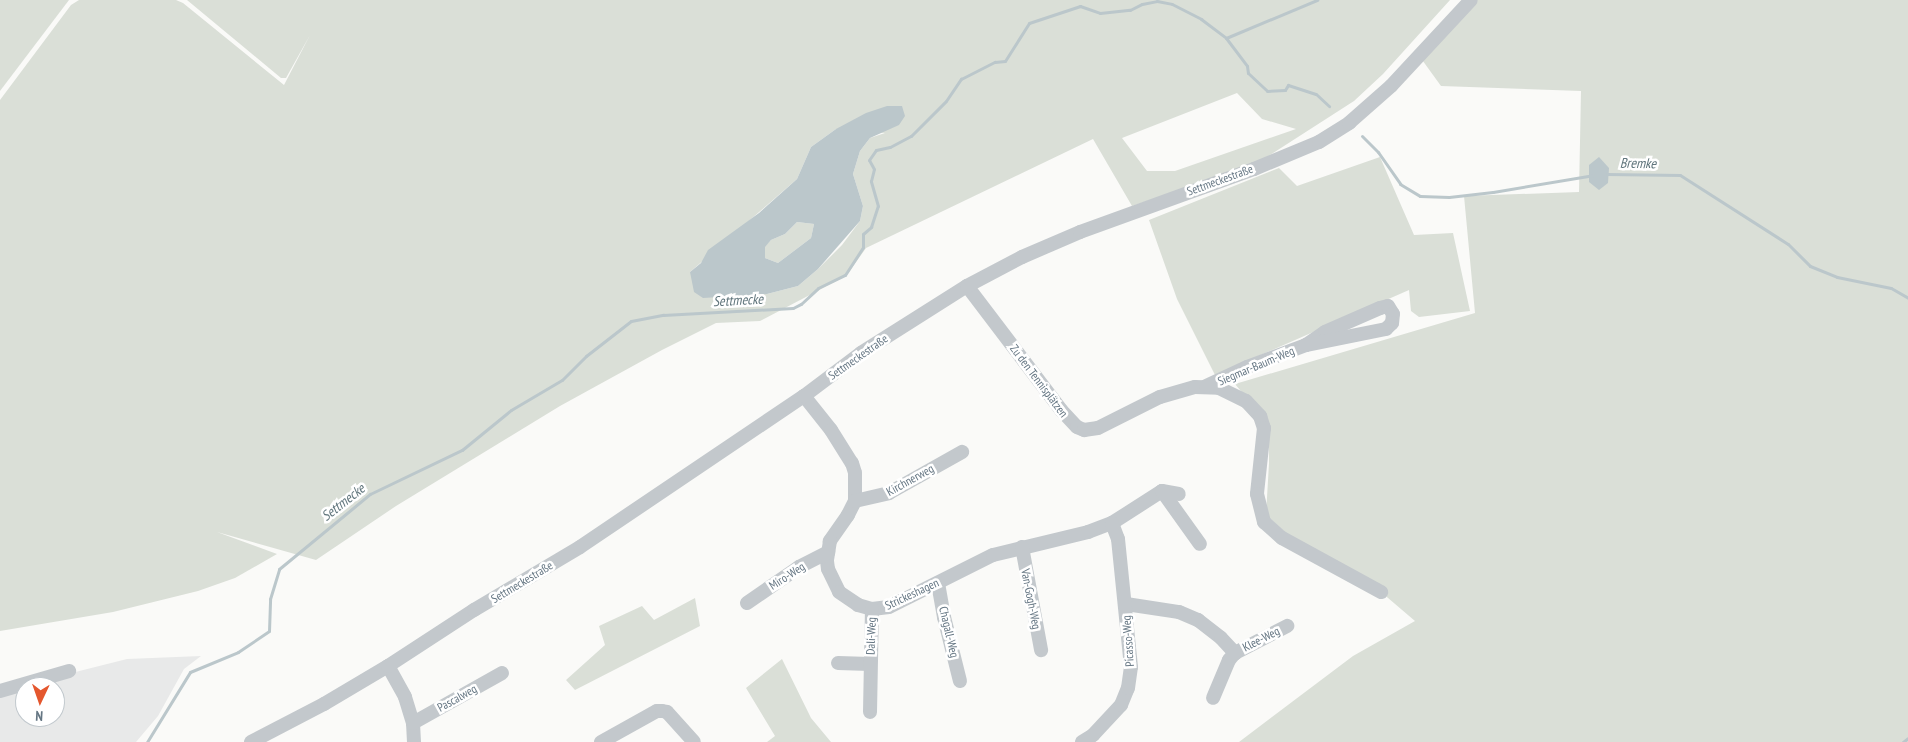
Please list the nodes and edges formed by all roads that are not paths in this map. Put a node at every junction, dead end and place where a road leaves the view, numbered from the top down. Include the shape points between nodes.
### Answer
1 (1471, 0) edge
2 (967, 286) junction
3 (1306, 345) junction
4 (1206, 387) junction
5 (804, 396) junction
6 (962, 452) dead end
7 (1162, 490) junction
8 (1179, 494) dead end
9 (854, 501) junction
10 (1112, 523) junction
11 (1200, 544) dead end
12 (1022, 547) junction
13 (828, 552) junction
14 (938, 583) junction
15 (1381, 592) dead end
16 (747, 603) dead end
17 (1126, 604) junction
18 (872, 608) junction
19 (1287, 626) dead end
20 (1041, 650) dead end
21 (1235, 653) junction
22 (838, 663) dead end
23 (870, 664) junction
24 (388, 666) junction
25 (69, 671) dead end
26 (502, 673) dead end
27 (960, 682) dead end
28 (0, 691) edge
29 (1213, 698) dead end
30 (870, 712) dead end
31 (412, 723) junction
32 (251, 742) edge
33 (414, 742) edge
34 (601, 742) edge
35 (694, 742) edge
36 (1082, 742) edge

1 - 2 street, Settmeckestraße via 1398,79 1349,123 1319,142 1080,232
2 - 4 street, Zu den Tennisplätzen via 1077,427 1093,430 1160,397
2 - 5 street, Settmeckestraße via 861,353
3 - 3 street, Siegmar-Baum-Weg via 1324,332 1380,308 1388,306 1393,314 1392,323 1386,328
3 - 4 street, Siegmar-Baum-Weg via 1247,367
4 - 15 street, Zu den Tennisplätzen via 1220,388 1239,396 1253,407 1263,422 1265,439 1256,494 1264,522 1282,538
5 - 9 street via 852,463 856,473
5 - 24 street, Settmeckestraße via 580,547
6 - 9 street, Kirchnerweg via 889,493
7 - 8 street
7 - 10 street, Strickeshagen
7 - 11 street
9 - 13 street via 848,516 830,541
10 - 12 street, Strickeshagen via 1088,532
10 - 17 street, Picasso-Weg via 1118,539
12 - 14 street, Strickeshagen via 973,564
12 - 20 street, Van-Gogh-Weg
13 - 16 street, Miro-Weg via 799,567
13 - 18 street, Strickeshagen via 828,569 839,592 858,605
14 - 18 street, Strickeshagen via 889,607
14 - 27 street, Chagall-Weg
17 - 21 street, Klee-Weg via 1189,615 1210,627
17 - 36 street, Picasso-Weg via 1132,667 1128,688 1111,718
18 - 23 street, Dali-Weg
19 - 21 street, Klee-Weg
21 - 29 street, Klee-Weg
22 - 23 street, Dali-Weg
23 - 30 street, Dali-Weg
24 - 31 street via 405,698
24 - 32 street, Settmeckestraße
25 - 28 street
26 - 31 street, Pascalweg
31 - 33 street
34 - 35 street via 662,710

